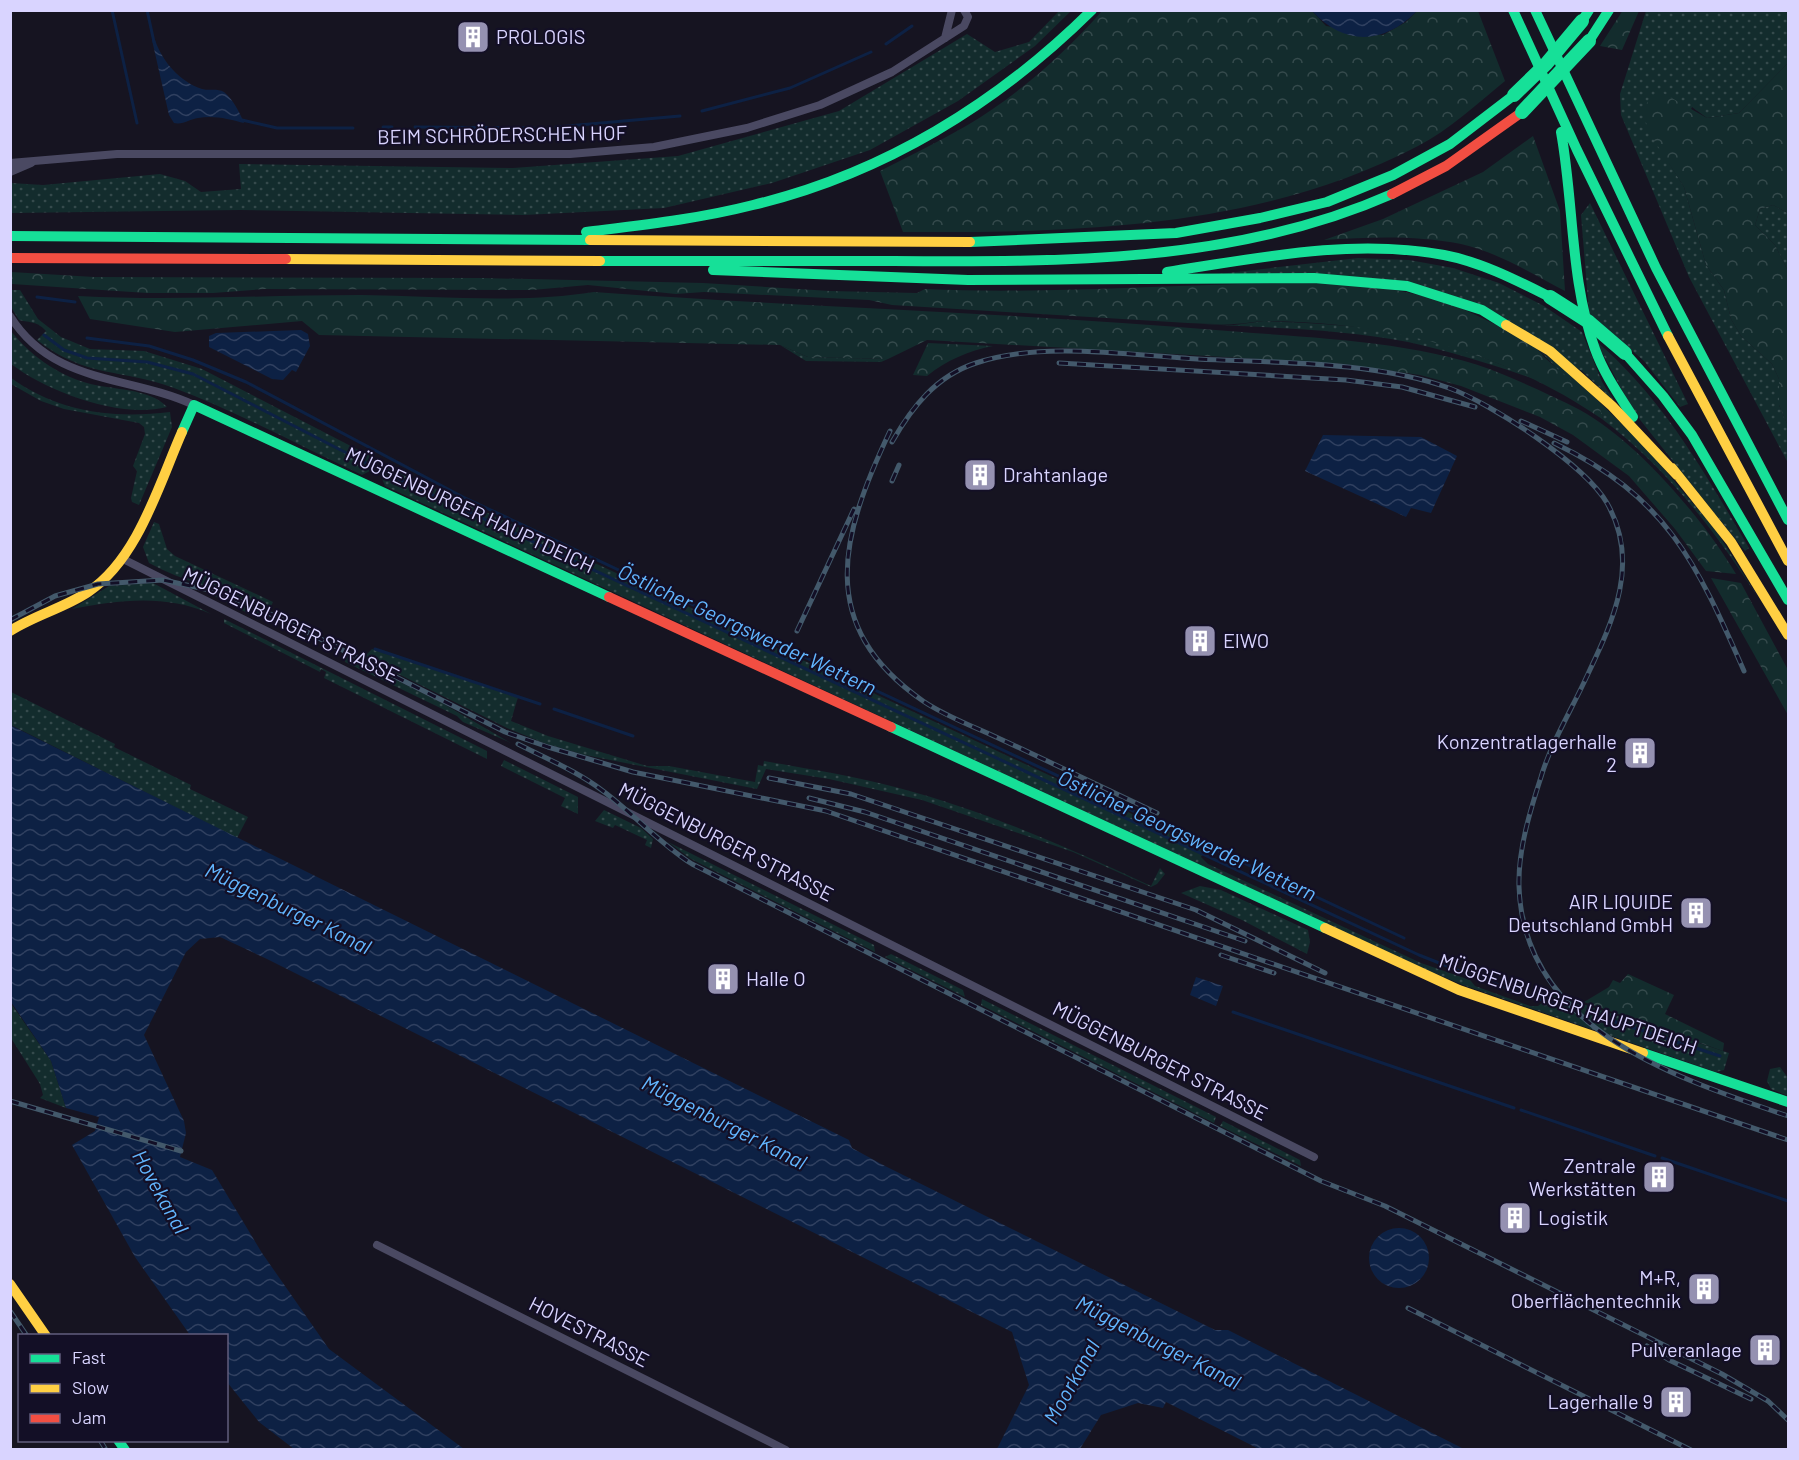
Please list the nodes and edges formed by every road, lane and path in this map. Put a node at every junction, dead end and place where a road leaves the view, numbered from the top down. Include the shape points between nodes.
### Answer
1 (952, 10) edge
2 (964, 10) edge
3 (1092, 10) edge
4 (1513, 10) edge
5 (1535, 10) edge
6 (1609, 10) edge
7 (1585, 16) edge
8 (945, 39) junction
9 (1555, 104) junction
10 (38, 161) junction
11 (10, 163) edge
12 (10, 172) edge
13 (10, 236) edge
14 (546, 237) junction
15 (10, 258) edge
16 (612, 263) junction
17 (1115, 279) junction
18 (10, 316) edge
19 (194, 405) junction
20 (1677, 475) junction
21 (1788, 520) edge
22 (123, 558) junction
23 (1788, 561) edge
24 (1788, 600) edge
25 (10, 631) edge
26 (1788, 635) edge
27 (1788, 1102) edge
28 (1314, 1157) dead end
29 (377, 1245) dead end
30 (10, 1284) edge
31 (45, 1334) edge
32 (786, 1449) edge

1 - 8 street
2 - 8 street, BEIM SCHRÖDERSCHEN HOF via 966,24
3 - 14 main road via 1044,57 966,116 919,143 840,178 777,199 718,212
4 - 9 main road
5 - 21 main road via 1630,212 1741,435
6 - 16 main road, bridge via 1590,40 1522,112 1459,159 1401,190 1304,226 1168,251 1076,257
7 - 14 main road, bridge via 1546,64 1514,95 1450,144 1393,175 1327,202 1260,218 1176,233 969,242
8 - 10 street, BEIM SCHRÖDERSCHEN HOF via 892,72 820,105 747,128 654,147 570,154 127,154
9 - 20 main road via 1572,190 1579,287 1593,347 1626,408
9 - 23 main road via 1722,444
10 - 11 street, BEIM SCHRÖDERSCHEN HOF
10 - 12 street, BEIM SCHRÖDERSCHEN HOF
13 - 14 main road
15 - 16 main road
16 - 17 main road via 863,278
17 - 20 main road via 1314,278 1407,286 1448,297 1482,310 1550,351 1612,406
17 - 24 main road, bridge via 1340,248 1402,249 1484,267 1550,297 1589,322 1663,396 1692,435
18 - 19 street via 42,351 71,369 161,390
19 - 22 main road
19 - 27 main road, MÜGGENBURGER HAUPTDEICH via 1459,990
20 - 26 main road via 1731,542
22 - 25 main road via 85,593
22 - 28 street, MÜGGENBURGER STRASSE
29 - 32 street, HOVESTRASSE
30 - 31 main road

